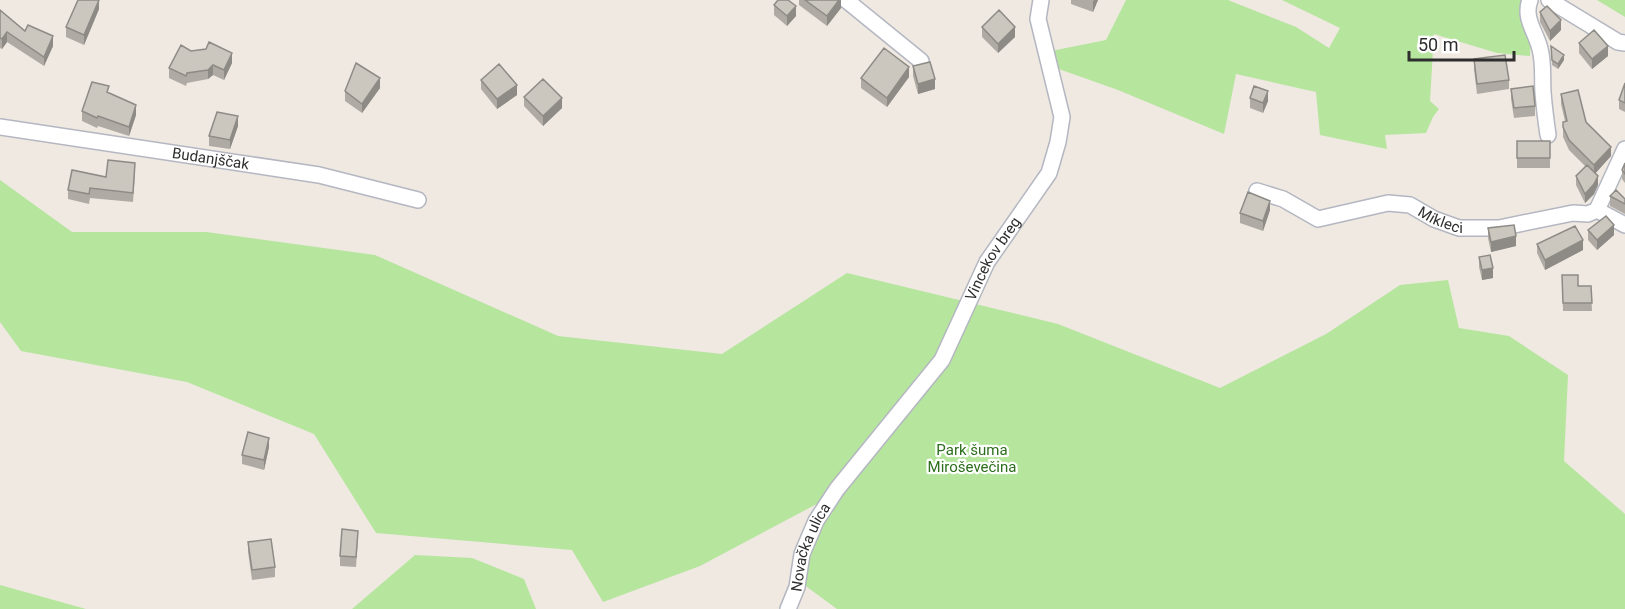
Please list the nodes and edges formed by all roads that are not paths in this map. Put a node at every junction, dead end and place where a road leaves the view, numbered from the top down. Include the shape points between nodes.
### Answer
1 (846, 0) edge
2 (1041, 0) edge
3 (1530, 0) edge
4 (1549, 0) edge
5 (1625, 43) edge
6 (921, 61) dead end
7 (0, 127) edge
8 (1548, 135) dead end
9 (1625, 149) edge
10 (1257, 191) dead end
11 (418, 200) dead end
12 (1597, 210) junction
13 (1625, 225) edge
14 (837, 489) joint
15 (788, 609) edge

1 - 6 street
2 - 14 street, Vincekov breg via 1038,19 1062,117 1049,173 987,262 942,360
3 - 8 street via 1528,20 1544,64
4 - 5 street
7 - 11 street, Budanjščak via 319,175
9 - 12 street
10 - 12 street, Mikleci via 1318,219 1388,203 1410,206 1459,228 1499,228
12 - 13 street
14 - 15 street, Novačka ulica via 816,521 802,554 797,587

